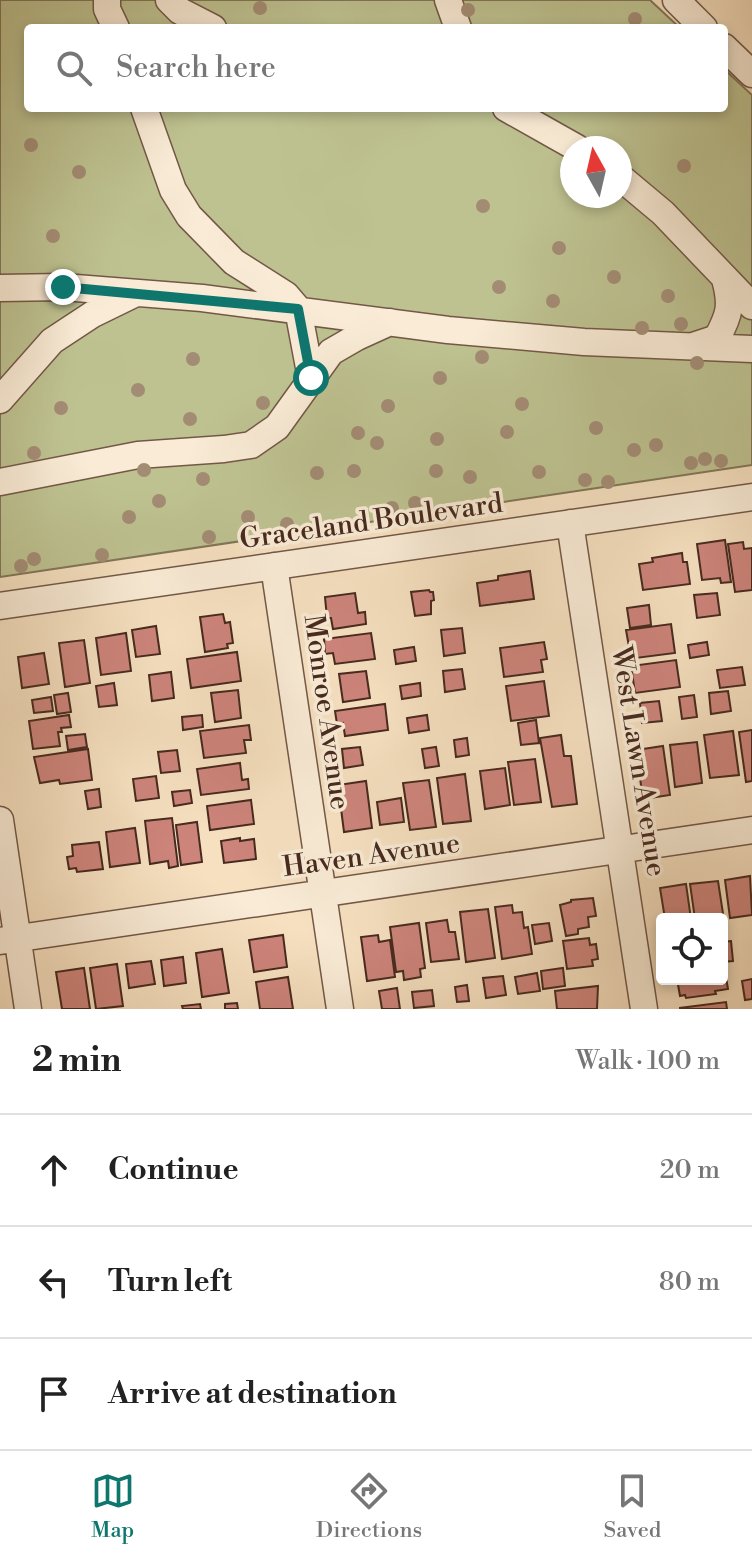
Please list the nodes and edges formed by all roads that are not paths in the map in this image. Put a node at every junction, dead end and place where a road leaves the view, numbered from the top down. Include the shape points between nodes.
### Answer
1 (107, 0) edge
2 (169, 0) edge
3 (448, 0) edge
4 (676, 0) edge
5 (114, 24) edge
6 (205, 24) edge
7 (457, 24) edge
8 (700, 24) edge
9 (728, 51) edge
10 (752, 74) edge
11 (145, 112) edge
12 (513, 112) edge
13 (560, 138) edge
14 (632, 187) edge
15 (725, 279) junction
16 (0, 288) edge
17 (136, 293) junction
18 (752, 306) edge
19 (298, 309) junction
20 (392, 322) junction
21 (693, 346) junction
22 (752, 349) edge
23 (311, 378) junction
24 (0, 400) edge
25 (0, 482) edge
26 (752, 497) edge
27 (570, 523) junction
28 (274, 566) junction
29 (0, 606) edge
30 (0, 820) edge
31 (752, 830) edge
32 (621, 850) junction
33 (323, 894) junction
34 (9, 940) edge
35 (28, 1009) edge
36 (340, 1009) edge
37 (644, 1009) edge

1 - 5 street
2 - 6 street
3 - 7 street
4 - 8 street
9 - 10 street
11 - 19 street via 173,190 189,216 234,262 286,295
12 - 13 street
14 - 15 street
15 - 18 street
15 - 21 street via 731,301 726,321 717,338
16 - 17 street
17 - 19 street
17 - 24 street via 52,341
19 - 20 street
19 - 23 street
20 - 21 street via 584,342
20 - 23 street via 331,352
21 - 22 street
23 - 25 street via 277,427 251,445 138,455
26 - 27 street, Graceland Boulevard
27 - 28 street, Graceland Boulevard
27 - 32 street, West Lawn Avenue
28 - 29 street, Graceland Boulevard
28 - 33 street, Monroe Avenue
30 - 34 street
31 - 32 street, Haven Avenue
32 - 33 street, Haven Avenue
32 - 37 street, West Lawn Avenue
33 - 34 street, Haven Avenue
33 - 36 street, Monroe Avenue
34 - 35 street

